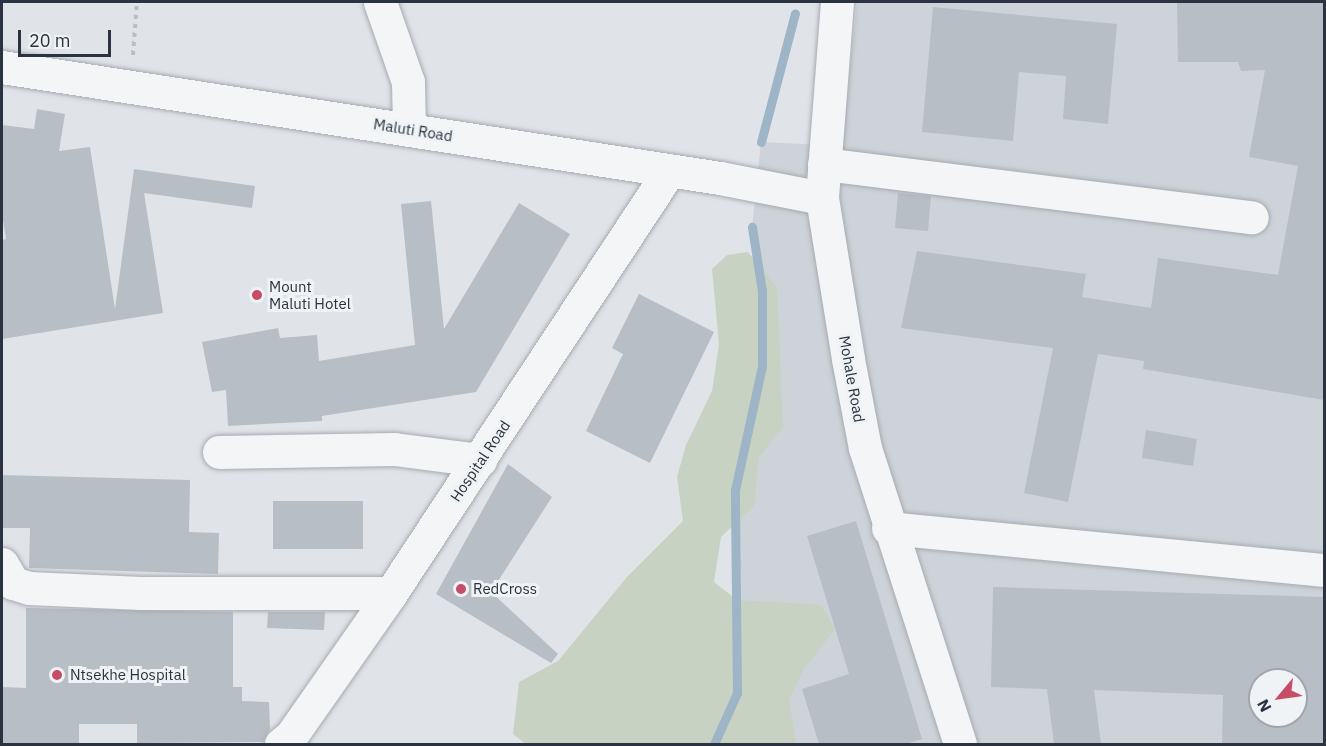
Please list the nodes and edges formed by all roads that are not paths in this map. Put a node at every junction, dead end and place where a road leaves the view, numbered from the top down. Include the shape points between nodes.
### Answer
1 (380, 2) edge
2 (837, 2) edge
3 (2, 67) edge
4 (409, 129) junction
5 (824, 164) junction
6 (669, 171) junction
7 (822, 198) junction
8 (1252, 217) dead end
9 (219, 452) dead end
10 (480, 460) junction
11 (888, 528) junction
12 (2, 564) edge
13 (1324, 570) edge
14 (391, 593) junction
15 (281, 744) edge
16 (960, 744) edge

1 - 4 street via 408,82
2 - 5 street, Mohale Road
3 - 4 street, Maluti Road
4 - 6 street, Maluti Road
5 - 7 street, Mohale Road
5 - 8 street
6 - 7 street, Maluti Road
6 - 10 street, Hospital Road
7 - 11 street, Mohale Road via 865,448
9 - 10 street via 394,449
10 - 14 street, Hospital Road
11 - 13 street
11 - 16 street, Mohale Road
12 - 14 street via 13,583 29,588 141,593
14 - 15 street, Hospital Road via 291,736

